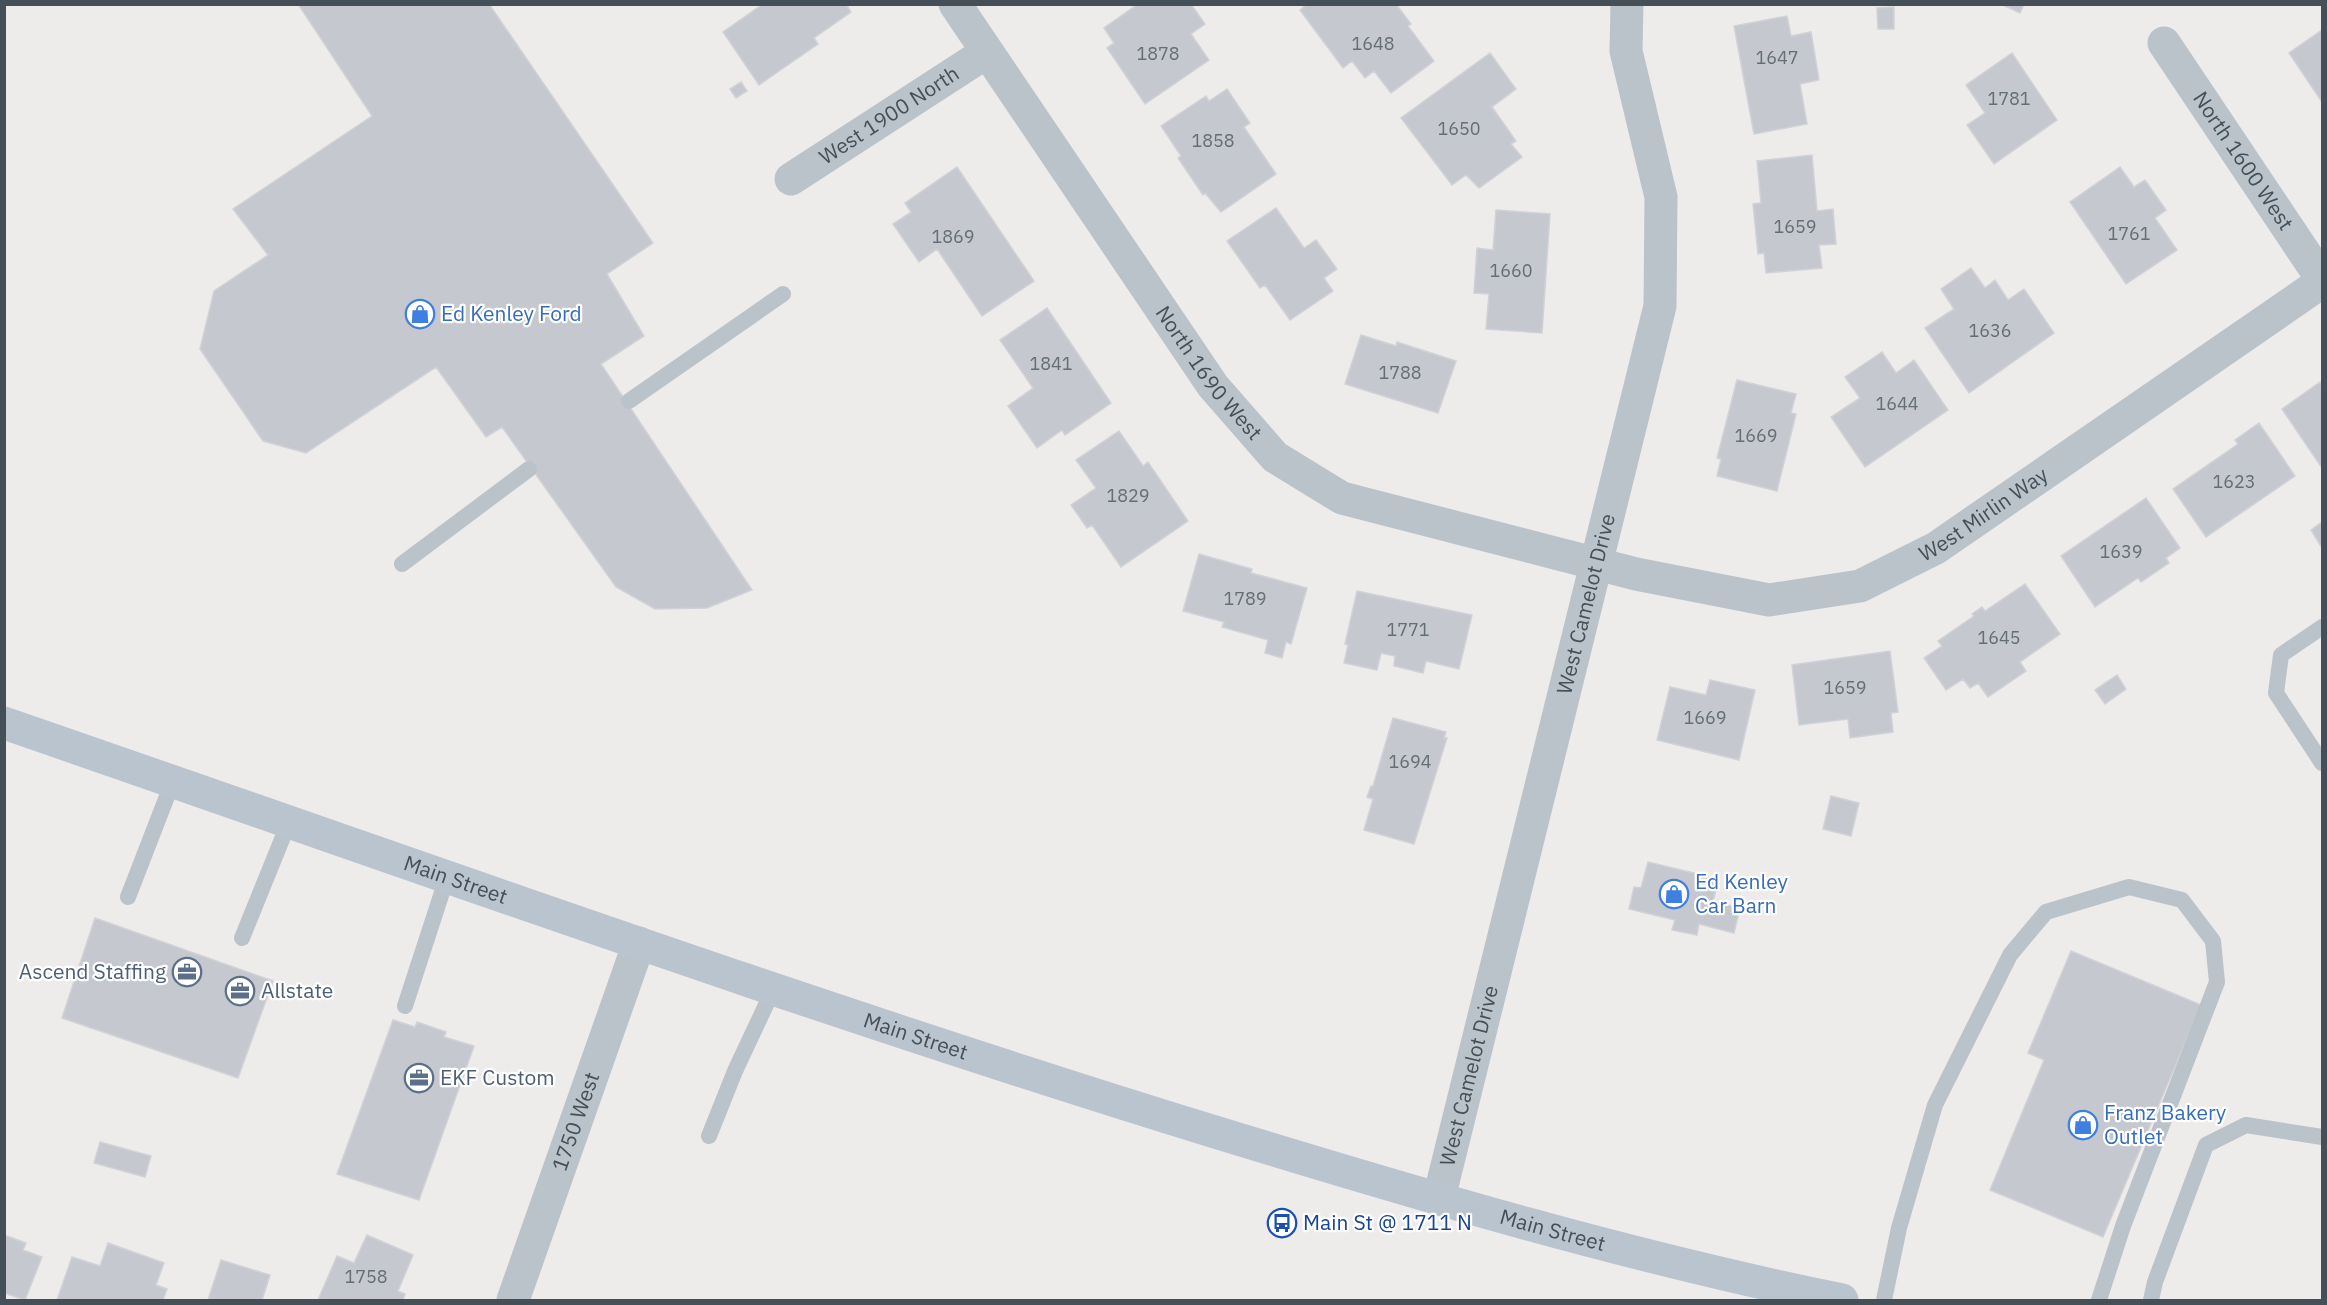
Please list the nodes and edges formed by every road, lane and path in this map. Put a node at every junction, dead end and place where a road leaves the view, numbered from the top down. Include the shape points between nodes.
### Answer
1 (955, 4) edge
2 (1627, 4) edge
3 (2164, 43) dead end
4 (987, 52) junction
5 (791, 178) dead end
6 (2322, 281) edge
7 (783, 294) dead end
8 (629, 401) dead end
9 (529, 469) dead end
10 (402, 564) dead end
11 (1598, 564) junction
12 (2322, 627) edge
13 (4, 723) edge
14 (2322, 763) edge
15 (173, 781) junction
16 (289, 822) junction
17 (447, 877) junction
18 (128, 897) dead end
19 (242, 938) dead end
20 (639, 942) junction
21 (773, 990) junction
22 (405, 1006) dead end
23 (708, 1136) dead end
24 (2322, 1137) edge
25 (1439, 1198) junction
26 (513, 1300) edge
27 (1842, 1300) edge
28 (1884, 1300) edge
29 (2099, 1300) edge
30 (2151, 1300) edge

1 - 4 street, North 1690 West
2 - 11 street, West Camelot Drive via 1626,51 1661,197 1660,306
3 - 6 street, North 1600 West
4 - 5 street, West 1900 North
4 - 11 street, North 1690 West via 1213,386 1275,457 1342,498
6 - 11 street, West Mirlin Way via 1936,548 1860,586 1769,600
7 - 8 lane
9 - 10 lane
11 - 25 street, West Camelot Drive
12 - 14 lane via 2281,655 2276,693
13 - 15 main road, Main Street
15 - 16 main road, Main Street
15 - 18 lane
16 - 17 main road, Main Street
16 - 19 lane
17 - 20 main road, Main Street
17 - 22 lane
20 - 21 main road, Main Street
20 - 26 street, 1750 West
21 - 23 lane
21 - 25 main road, Main Street via 1073,1089
24 - 30 lane via 2246,1125 2206,1145
25 - 27 main road, Main Street via 1769,1286
28 - 29 lane via 1899,1228 1935,1105 2010,955 2046,912 2129,887 2182,900 2213,941 2217,982 2123,1226

